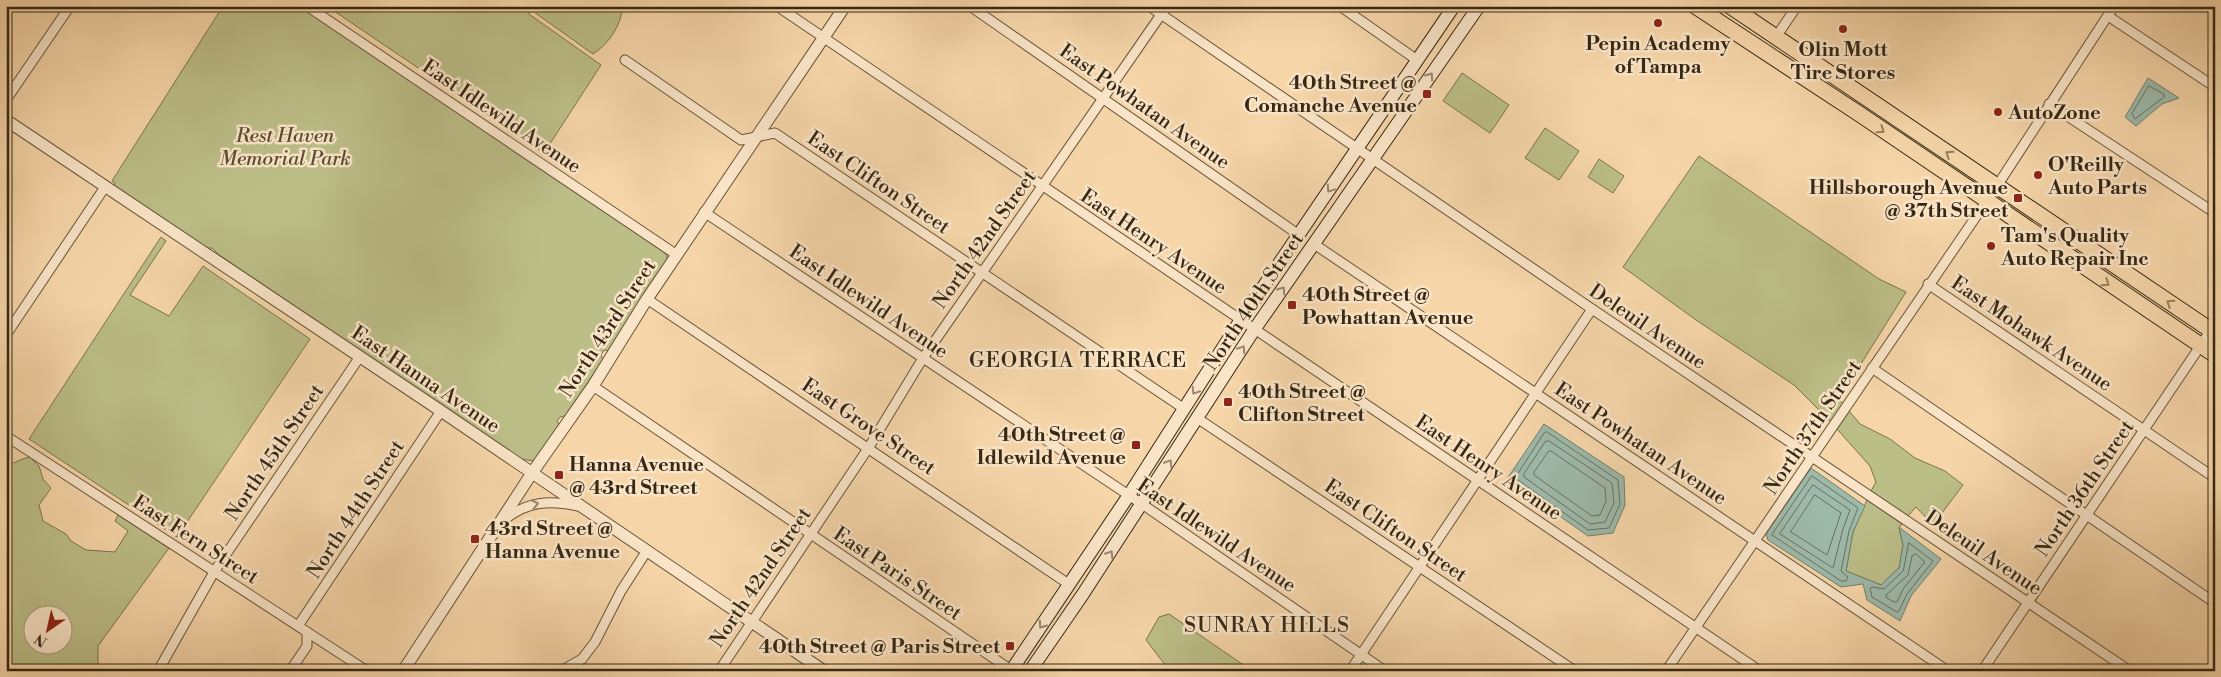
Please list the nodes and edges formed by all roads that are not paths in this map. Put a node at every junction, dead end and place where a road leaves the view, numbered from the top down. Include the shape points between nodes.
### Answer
1 (70, 6) edge
2 (307, 6) edge
3 (777, 6) edge
4 (845, 6) edge
5 (970, 6) edge
6 (1149, 6) edge
7 (1167, 6) edge
8 (1340, 6) edge
9 (1454, 6) edge
10 (1479, 6) edge
11 (1695, 6) edge
12 (1730, 6) edge
13 (1797, 6) edge
14 (2114, 6) edge
15 (1161, 14) junction
16 (2108, 16) junction
17 (1735, 33) junction
18 (1776, 37) junction
19 (824, 38) junction
20 (625, 60) dead end
21 (1417, 60) junction
22 (2215, 87) edge
23 (1103, 98) junction
24 (6, 100) edge
25 (1872, 102) junction
26 (2049, 104) junction
27 (1848, 107) junction
28 (6, 120) edge
29 (756, 135) junction
30 (1357, 149) junction
31 (1372, 159) junction
32 (1950, 176) junction
33 (1042, 186) junction
34 (1997, 186) junction
35 (105, 187) junction
36 (1986, 202) junction
37 (2030, 208) junction
38 (704, 212) junction
39 (2215, 213) edge
40 (1299, 234) junction
41 (1314, 244) junction
42 (677, 255) junction
43 (981, 272) junction
44 (1928, 284) junction
45 (647, 299) junction
46 (1592, 309) junction
47 (1240, 321) junction
48 (2213, 329) edge
49 (1254, 330) junction
50 (6, 335) edge
51 (2200, 346) junction
52 (2215, 355) edge
53 (359, 358) junction
54 (923, 358) junction
55 (1872, 368) junction
56 (593, 386) junction
57 (1536, 393) junction
58 (1183, 408) junction
59 (441, 411) junction
60 (1197, 418) junction
61 (2143, 430) junction
62 (6, 436) edge
63 (868, 447) junction
64 (1812, 458) junction
65 (532, 473) junction
66 (2215, 478) edge
67 (1478, 480) junction
68 (1129, 496) junction
69 (1142, 504) junction
70 (580, 506) junction
71 (2086, 516) junction
72 (496, 527) junction
73 (810, 535) junction
74 (1755, 541) junction
75 (646, 552) junction
76 (1420, 567) junction
77 (214, 572) junction
78 (1070, 585) junction
79 (2029, 602) junction
80 (2215, 603) edge
81 (751, 622) junction
82 (298, 626) junction
83 (1696, 627) junction
84 (307, 632) junction
85 (1361, 654) junction
86 (158, 671) edge
87 (290, 671) edge
88 (367, 671) edge
89 (403, 671) edge
90 (561, 671) edge
91 (719, 671) edge
92 (824, 671) edge
93 (1011, 671) edge
94 (1030, 671) edge
95 (1350, 671) edge
96 (1386, 671) edge
97 (1574, 671) edge
98 (1666, 671) edge
99 (1760, 671) edge
100 (1948, 671) edge
101 (1982, 671) edge
102 (2130, 671) edge

1 - 24 street
2 - 42 street, East Idlewild Avenue
3 - 19 street, East Henry Avenue
4 - 19 street, North 43rd Street
5 - 23 street, East Powhatan Avenue
6 - 15 street, Deleuil Avenue
7 - 15 street, North 42nd Street
8 - 21 street
9 - 21 main road, North 40th Street
31 -> 10 main road, North 40th Street
11 - 17 main road
12 - 18 main road
13 - 18 street
14 - 16 street
15 - 23 street, North 42nd Street
15 - 30 street, Deleuil Avenue
16 - 22 street
16 - 26 street
17 - 18 main road via 1755,38
17 - 27 main road
18 - 25 main road
19 - 29 street, North 43rd Street
19 - 33 street, East Henry Avenue
20 - 29 street, East Clifton Street via 742,140
21 - 30 main road, North 40th Street
23 - 33 street, North 42nd Street
23 - 40 street, East Powhatan Avenue
25 - 27 main road via 1863,107
34 -> 25 main road
26 - 34 street
26 - 39 street
27 -> 32 main road
28 - 35 street, East Hanna Avenue
29 - 38 street, North 43rd Street
29 - 43 street, East Clifton Street via 775,133
30 - 31 street, Deleuil Avenue
30 -> 40 main road, North 40th Street
31 - 41 main road, North 40th Street
31 - 46 street, Deleuil Avenue
32 - 34 main road via 1963,176 1977,184
32 - 36 main road
33 - 43 street, North 42nd Street
33 - 47 street, East Henry Avenue
34 - 37 main road
35 - 50 street
35 - 53 street, East Hanna Avenue
36 - 37 main road via 2007,202
36 - 44 street, North 37th Street
36 -> 51 main road
48 -> 37 main road
38 - 42 street, North 43rd Street
38 - 54 street, East Idlewild Avenue
40 - 47 main road, North 40th Street
49 -> 41 main road, North 40th Street
41 - 57 street, East Powhatan Avenue
42 - 45 street, North 43rd Street
43 - 54 street, North 42nd Street
43 - 58 street, East Clifton Street
44 - 55 street, North 37th Street
44 - 61 street, East Mohawk Avenue
45 - 56 street, North 43rd Street
45 - 63 street, East Grove Street
46 - 57 street
46 - 64 street, Deleuil Avenue
47 - 49 street, East Henry Avenue
47 -> 58 main road, North 40th Street
48 - 51 street, North 36th Street
60 -> 49 main road, North 40th Street
49 - 67 street, East Henry Avenue
51 - 52 main road
51 - 61 street, North 36th Street
53 - 59 street, East Hanna Avenue
53 - 77 street, North 45th Street
54 - 63 street, North 42nd Street
54 - 68 street, East Idlewild Avenue
55 - 64 street, North 37th Street
55 - 71 street
56 - 65 street, North 43rd Street
56 - 73 street, East Paris Street
57 - 67 street
57 - 74 street, East Powhatan Avenue
58 - 68 main road, North 40th Street
59 - 65 street, East Hanna Avenue
59 - 82 street, North 44th Street
69 -> 60 main road, North 40th Street
60 - 76 street, East Clifton Street
61 - 66 street, East Mohawk Avenue
61 - 71 street, North 36th Street
62 - 77 street, East Fern Street
63 - 73 street, North 42nd Street
63 - 78 street, East Grove Street
64 - 74 street, North 37th Street
64 - 79 street, Deleuil Avenue
65 - 70 street, East Hanna Avenue
65 - 72 street, North 43rd Street
67 - 76 street
67 - 83 street, East Henry Avenue
68 - 69 street, East Idlewild Avenue
68 - 78 main road, North 40th Street
69 - 85 street, East Idlewild Avenue
94 -> 69 main road, North 40th Street
72 -> 70 street via 529,504 560,502
70 - 75 street, East Hanna Avenue
71 - 79 street, North 36th Street
71 - 80 street
72 - 89 street, North 43rd Street
73 - 81 street, North 42nd Street
73 - 93 street, East Paris Street
74 - 83 street, North 37th Street
74 - 100 street, East Powhatan Avenue
75 - 81 street, East Hanna Avenue
75 - 90 street via 621,591 595,642 582,659
76 - 85 street
76 - 97 street, East Clifton Street
77 - 82 street, East Fern Street
77 - 86 street, North 45th Street
78 -> 93 main road, North 40th Street
79 - 101 street, North 36th Street
79 - 102 street, Deleuil Avenue
81 - 91 street, North 42nd Street
81 - 92 street, East Hanna Avenue
82 - 84 street, East Fern Street
83 - 98 street, North 37th Street
83 - 99 street, East Henry Avenue
84 - 87 street via 306,646
84 - 88 street, East Fern Street
85 - 95 street
85 - 96 street, East Idlewild Avenue

